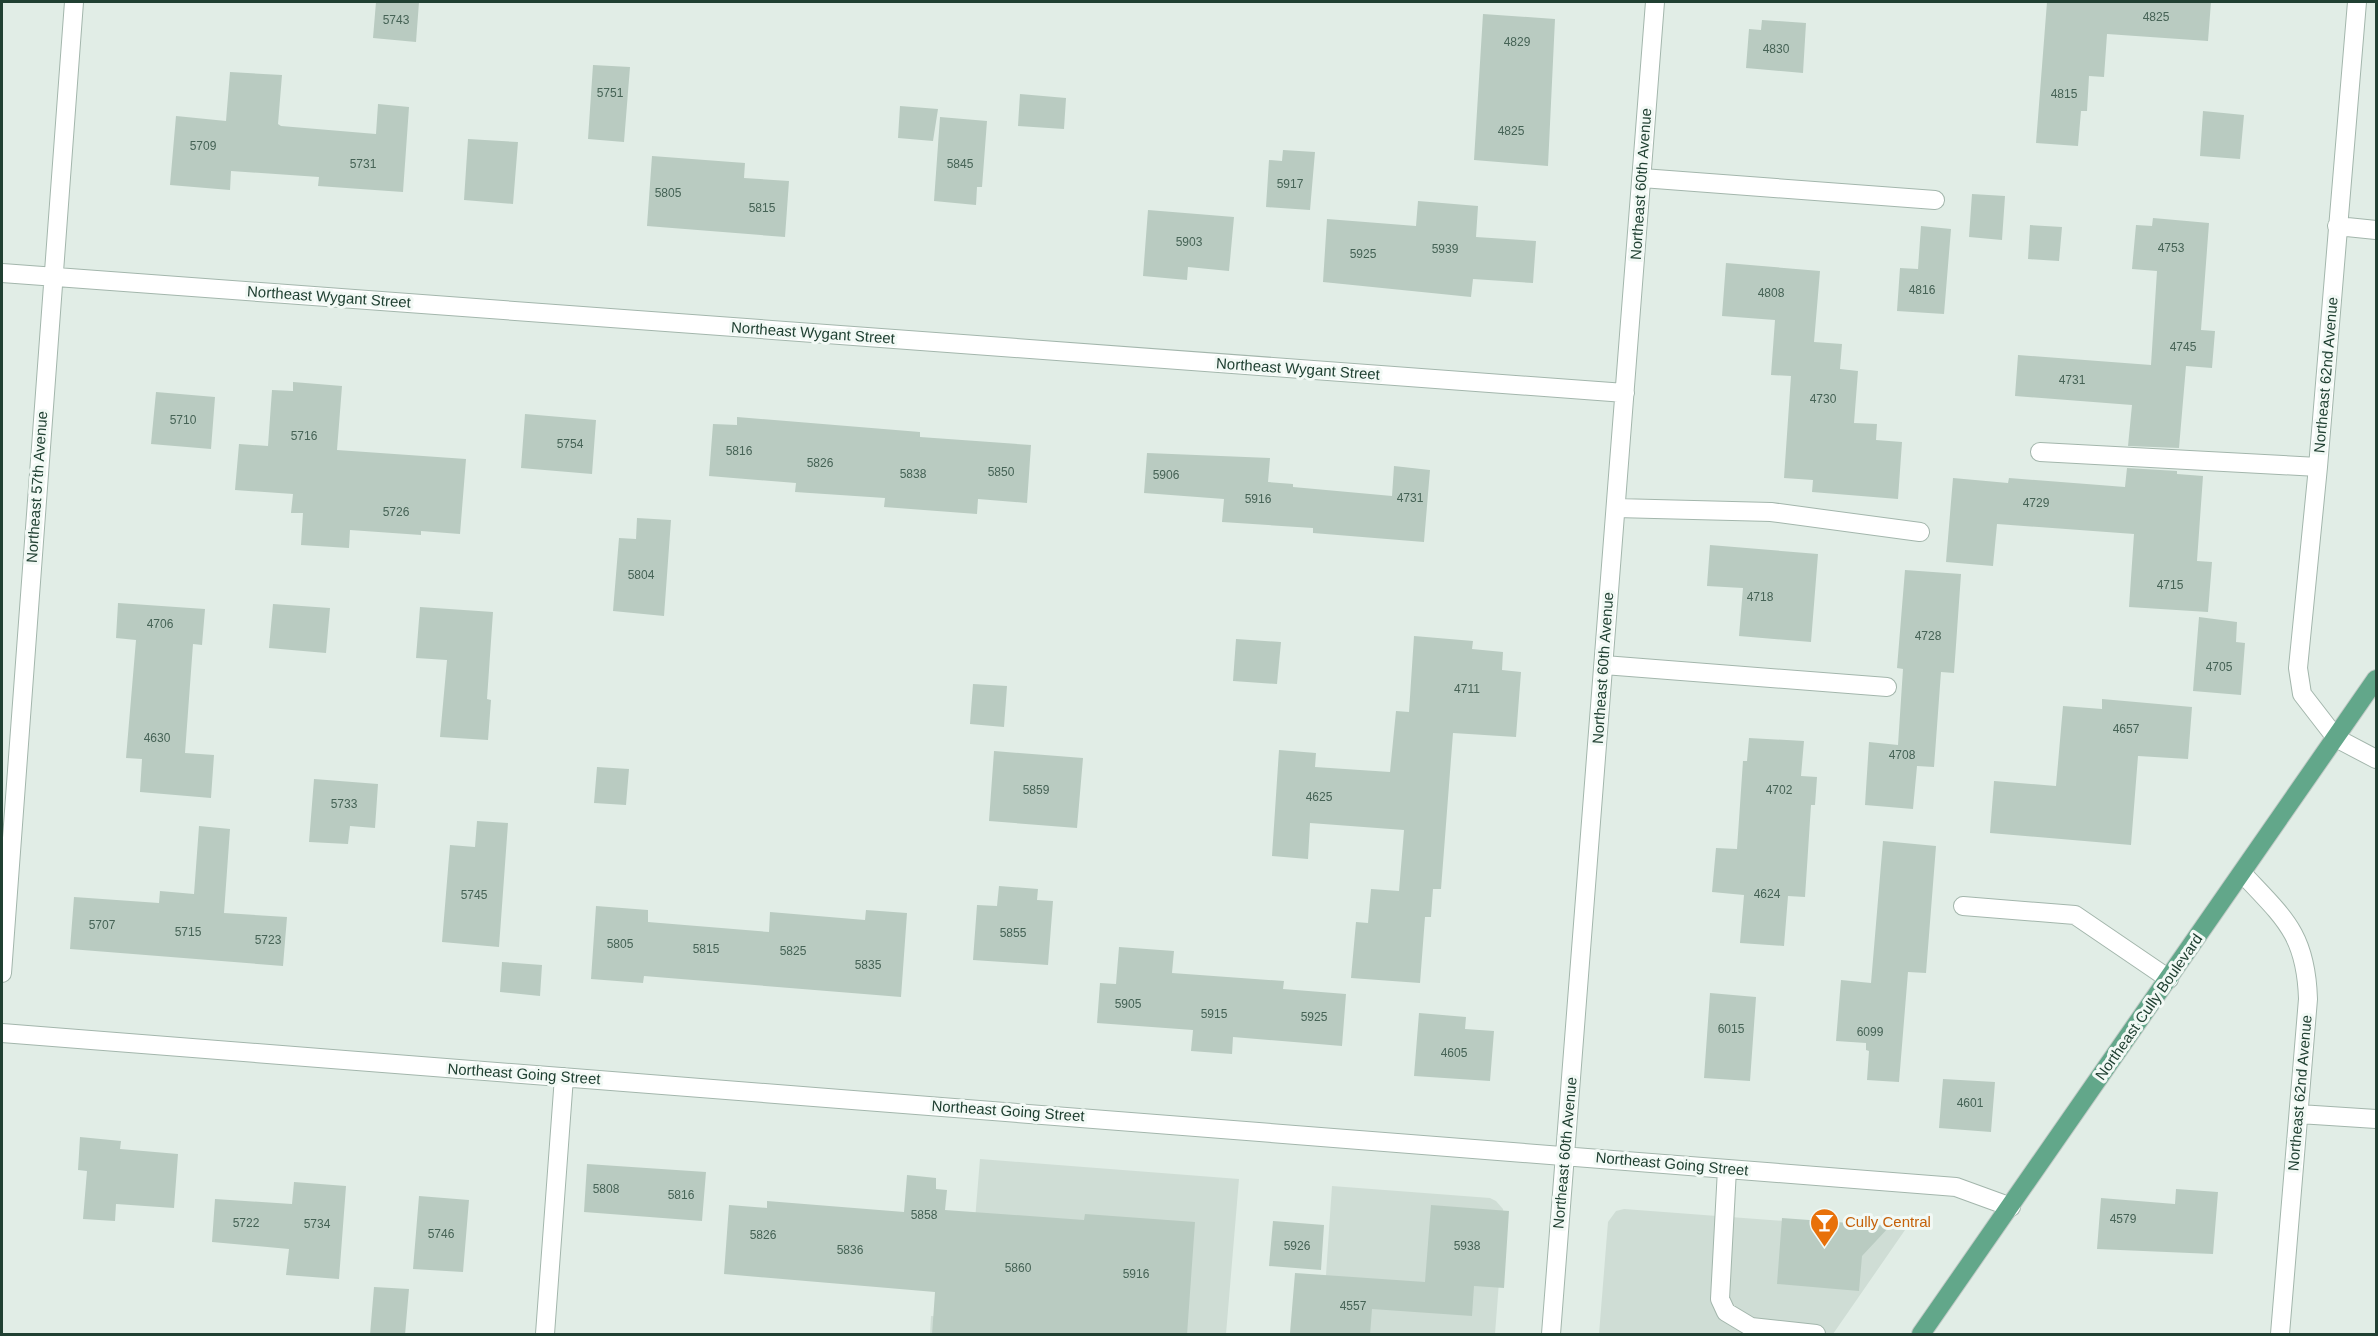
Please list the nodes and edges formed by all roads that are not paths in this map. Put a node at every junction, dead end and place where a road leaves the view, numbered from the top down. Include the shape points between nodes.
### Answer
1 (74, 2) edge
2 (1655, 2) edge
3 (2356, 2) edge
4 (1642, 178) junction
5 (1935, 200) dead end
6 (2337, 226) junction
7 (2376, 230) edge
8 (2, 273) edge
9 (52, 277) junction
10 (1625, 393) junction
11 (2040, 452) dead end
12 (2318, 467) junction
13 (1616, 508) junction
14 (1920, 532) dead end
15 (1604, 665) junction
16 (2376, 679) edge
17 (1887, 687) dead end
18 (2336, 738) junction
19 (2376, 759) edge
20 (2242, 873) junction
21 (1963, 906) dead end
22 (2, 973) edge
23 (2169, 979) junction
24 (2, 1033) edge
25 (564, 1077) junction
26 (2299, 1114) junction
27 (2376, 1119) edge
28 (1565, 1155) junction
29 (1727, 1169) junction
30 (2011, 1207) junction
31 (545, 1335) edge
32 (1551, 1335) edge
33 (1816, 1335) edge
34 (1921, 1335) edge
35 (2280, 1335) edge

1 - 9 street, Northeast 57th Avenue
2 - 4 street, Northeast 60th Avenue
3 - 6 street, Northeast 62nd Avenue
4 - 5 street
4 - 10 street, Northeast 60th Avenue
6 - 7 street
6 - 12 street, Northeast 62nd Avenue
8 - 9 street, Northeast Wygant Street
9 - 10 street, Northeast Wygant Street
9 - 22 street, Northeast 57th Avenue
10 - 13 street, Northeast 60th Avenue
11 - 12 street
12 - 18 street, Northeast 62nd Avenue via 2298,668 2302,694
13 - 14 street via 1770,512
13 - 15 street, Northeast 60th Avenue
15 - 17 street
15 - 28 street, Northeast 60th Avenue
16 - 18 main road, Northeast Cully Boulevard
18 - 19 street
18 - 20 main road, Northeast Cully Boulevard
20 - 23 main road, Northeast Cully Boulevard
20 - 26 street, Northeast 62nd Avenue via 2288,923 2307,968
21 - 23 street via 2075,915
23 - 30 main road, Northeast Cully Boulevard
24 - 25 street, Northeast Going Street
25 - 28 street, Northeast Going Street
25 - 31 street
26 - 27 street
26 - 35 street, Northeast 62nd Avenue
28 - 29 street, Northeast Going Street
28 - 32 street, Northeast 60th Avenue
29 - 30 street, Northeast Going Street via 1956,1187
29 - 33 street via 1720,1299 1726,1312 1751,1327
30 - 34 main road, Northeast Cully Boulevard

